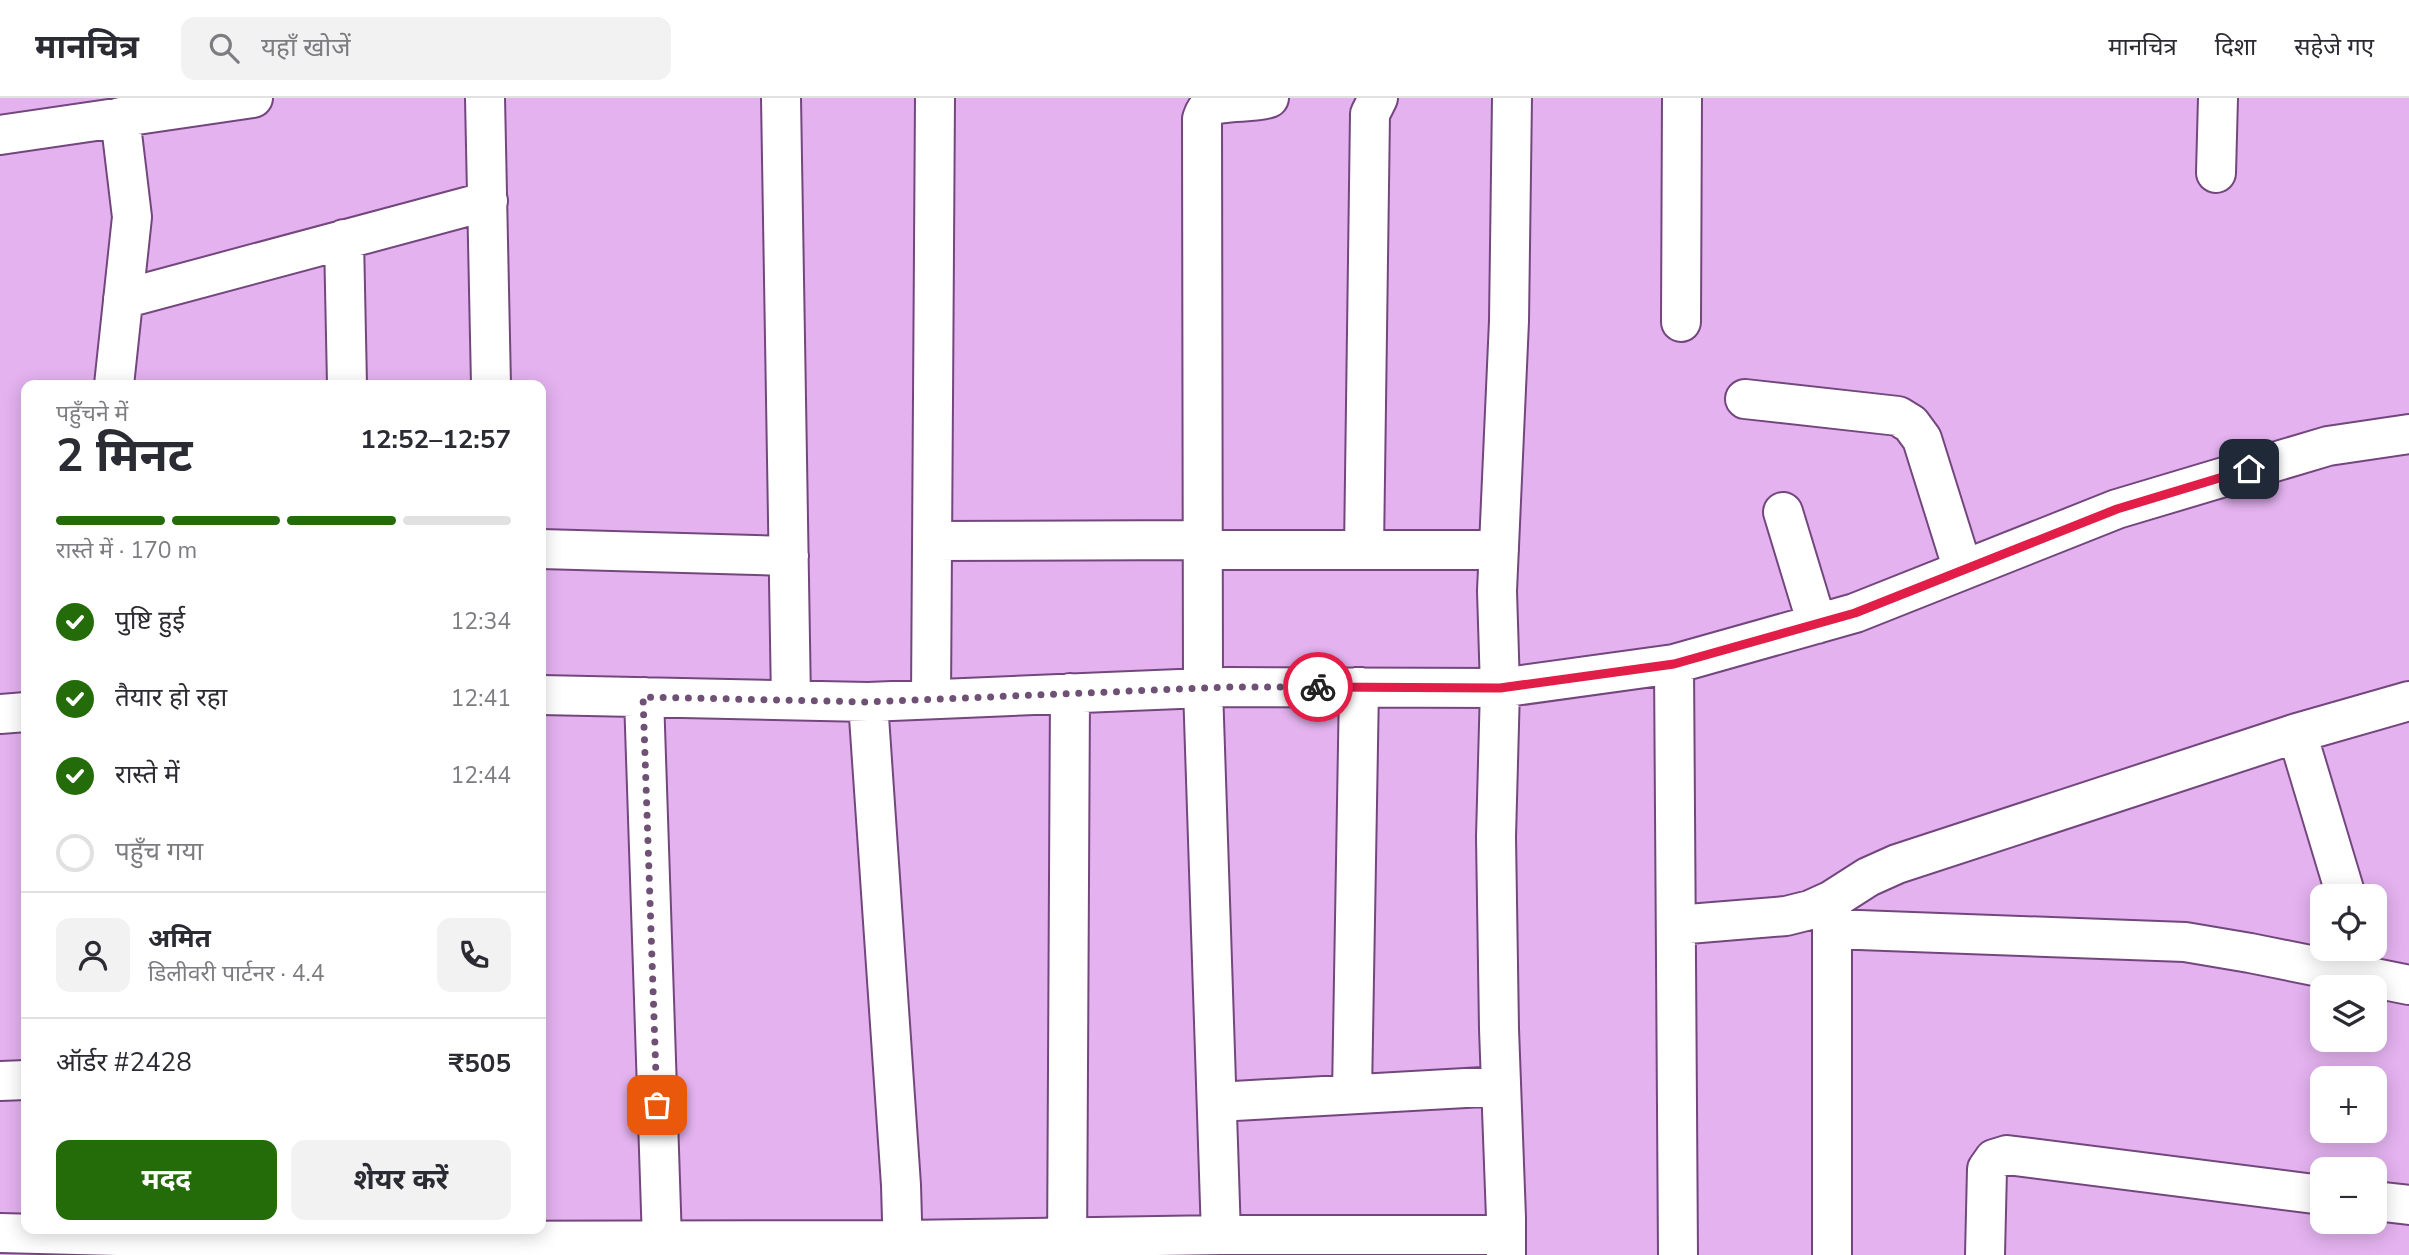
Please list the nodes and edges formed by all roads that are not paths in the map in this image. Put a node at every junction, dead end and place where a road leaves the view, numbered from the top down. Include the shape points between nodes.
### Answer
1 (253, 98) edge
2 (485, 98) edge
3 (782, 98) edge
4 (934, 98) edge
5 (1269, 98) edge
6 (1378, 98) edge
7 (1512, 98) edge
8 (1682, 98) edge
9 (2218, 98) edge
10 (120, 117) junction
11 (0, 135) edge
12 (2216, 173) dead end
13 (488, 201) junction
14 (345, 239) junction
15 (123, 299) junction
16 (1681, 321) dead end
17 (115, 380) edge
18 (347, 380) edge
19 (491, 380) edge
20 (1745, 399) dead end
21 (2409, 435) edge
22 (1783, 512) dead end
23 (932, 541) junction
24 (1203, 545) junction
25 (546, 549) edge
26 (1364, 550) junction
27 (1499, 550) junction
28 (789, 556) junction
29 (1963, 570) junction
30 (1817, 624) junction
31 (1674, 664) junction
32 (1359, 687) junction
33 (1203, 688) junction
34 (1500, 688) junction
35 (1070, 693) junction
36 (546, 695) edge
37 (643, 697) junction
38 (931, 699) junction
39 (791, 700) junction
40 (2409, 701) edge
41 (868, 702) junction
42 (21, 712) edge
43 (0, 714) edge
44 (2297, 733) junction
45 (2342, 884) edge
46 (1832, 915) junction
47 (1676, 925) junction
48 (2365, 962) edge
49 (2409, 985) edge
50 (21, 1080) edge
51 (0, 1081) edge
52 (1501, 1086) junction
53 (1352, 1094) junction
54 (1217, 1102) junction
55 (2310, 1193) edge
56 (2387, 1202) edge
57 (2409, 1205) edge
58 (0, 1233) edge
59 (312, 1235) edge
60 (1221, 1236) junction
61 (662, 1241) junction
62 (114, 1245) edge
63 (1506, 1245) edge
64 (1067, 1246) edge
65 (754, 1247) edge
66 (903, 1247) edge
67 (419, 1248) edge
68 (1678, 1255) edge
69 (1832, 1255) edge
70 (1985, 1255) edge

1 - 10 street
2 - 13 street
3 - 28 street
4 - 23 street
5 - 24 street via 1218,104 1208,108 1202,119
6 - 26 street via 1370,114
7 - 27 street
8 - 16 street
9 - 12 street
10 - 11 street
10 - 15 street via 132,217
13 - 14 street
13 - 19 street
14 - 15 street
14 - 18 street
15 - 17 street
20 - 29 street via 1898,416 1911,424 1922,439
21 - 29 street via 2328,446 2117,509
22 - 30 street
23 - 24 street
23 - 38 street
24 - 26 street
24 - 33 street
25 - 28 street
26 - 27 street
27 - 34 street
28 - 39 street
29 - 30 street
30 - 31 street
31 - 34 street
31 - 47 street
32 - 33 street
32 - 34 street
32 - 53 street
33 - 35 street
33 - 54 street
34 - 52 street via 1496,837
35 - 38 street
35 - 64 street
36 - 37 street
37 - 39 street
37 - 61 street
38 - 41 street
39 - 41 street
40 - 44 street
41 - 66 street
42 - 43 street
44 - 45 street
44 - 46 street via 1897,863 1868,877
46 - 47 street via 1810,910
46 - 48 street via 2185,942
46 - 69 street
47 - 68 street
48 - 49 street
50 - 51 street
52 - 53 street
52 - 63 street
53 - 54 street
54 - 60 street
55 - 70 street via 2007,1155 1994,1159 1987,1169
56 - 57 street
58 - 62 street
59 - 62 street
59 - 67 street
60 - 63 street
60 - 64 street
61 - 65 street
61 - 67 street
64 - 66 street
65 - 66 street

